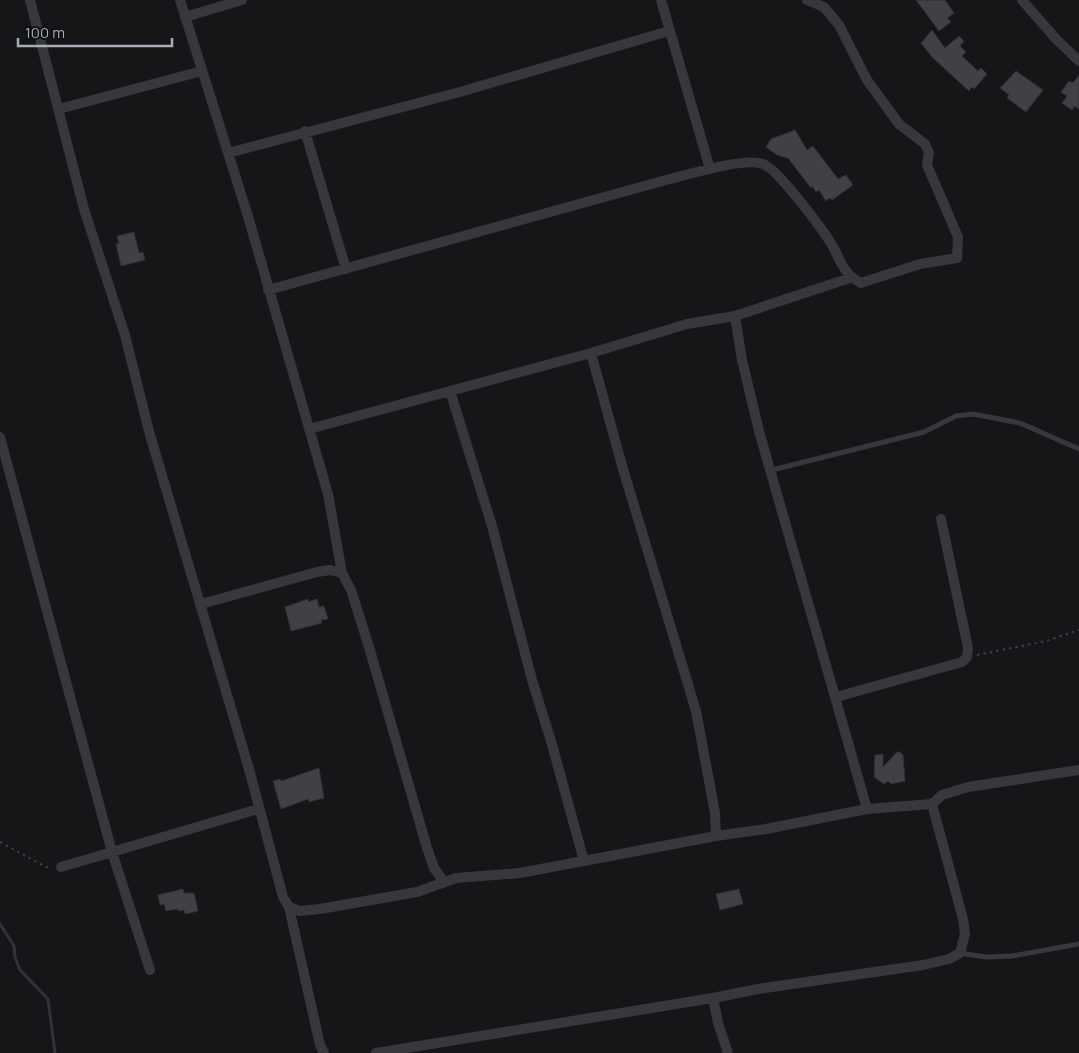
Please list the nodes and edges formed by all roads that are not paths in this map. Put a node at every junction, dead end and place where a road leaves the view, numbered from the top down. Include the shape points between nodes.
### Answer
1 (30, 0) edge
2 (180, 0) edge
3 (242, 0) edge
4 (661, 0) edge
5 (807, 0) edge
6 (1022, 0) edge
7 (185, 17) junction
8 (669, 31) junction
9 (1079, 61) edge
10 (202, 71) junction
11 (59, 109) junction
12 (305, 131) junction
13 (228, 153) junction
14 (710, 169) junction
15 (346, 269) junction
16 (850, 278) junction
17 (268, 290) junction
18 (735, 316) junction
19 (591, 353) junction
20 (450, 391) junction
21 (309, 429) junction
22 (0, 437) edge
23 (1079, 449) edge
24 (772, 470) junction
25 (941, 519) dead end
26 (342, 573) junction
27 (201, 604) junction
28 (836, 697) junction
29 (1079, 770) edge
30 (932, 804) junction
31 (258, 809) junction
32 (868, 809) junction
33 (716, 836) junction
34 (112, 852) junction
35 (584, 861) junction
36 (61, 867) road end
37 (444, 882) junction
38 (290, 907) junction
39 (1079, 944) edge
40 (960, 953) junction
41 (150, 970) dead end
42 (713, 998) junction
43 (324, 1053) edge
44 (376, 1053) edge
45 (728, 1053) edge

1 - 11 street
2 - 7 street
3 - 7 street
4 - 8 street
5 - 16 street via 824,8 839,25 867,80 899,124 925,144 929,153 927,165 958,238 957,258 920,264 861,283
6 - 9 street
7 - 10 street
8 - 12 street via 460,92
8 - 14 street
10 - 11 street
10 - 13 street
11 - 27 street via 82,199 125,336 150,435
12 - 13 street
12 - 15 street
13 - 17 street
14 - 15 street
14 - 16 street via 732,164 763,164 780,176 831,243
15 - 17 street
16 - 18 street
17 - 21 street
18 - 19 street via 687,324
18 - 24 street via 759,431
19 - 20 street
19 - 33 street via 696,711 715,813
20 - 21 street
20 - 35 street via 492,526
21 - 26 street via 328,494
22 - 34 street
23 - 24 lane via 1020,423 972,414 956,416 924,432
24 - 28 street
25 - 28 street via 968,648 967,657 962,662
26 - 27 street via 318,572
26 - 37 street via 367,639 427,848 434,868
27 - 31 street
28 - 32 street
29 - 30 street via 968,787 942,795
30 - 32 street
30 - 40 street via 963,919 965,934
31 - 34 street
31 - 38 street via 283,898
32 - 33 street
33 - 35 street
34 - 36 street
34 - 41 street
35 - 37 street
37 - 38 street via 417,892 320,909 300,911
38 - 43 street
39 - 40 lane via 986,958
40 - 42 street via 923,965
42 - 44 street
42 - 45 street

